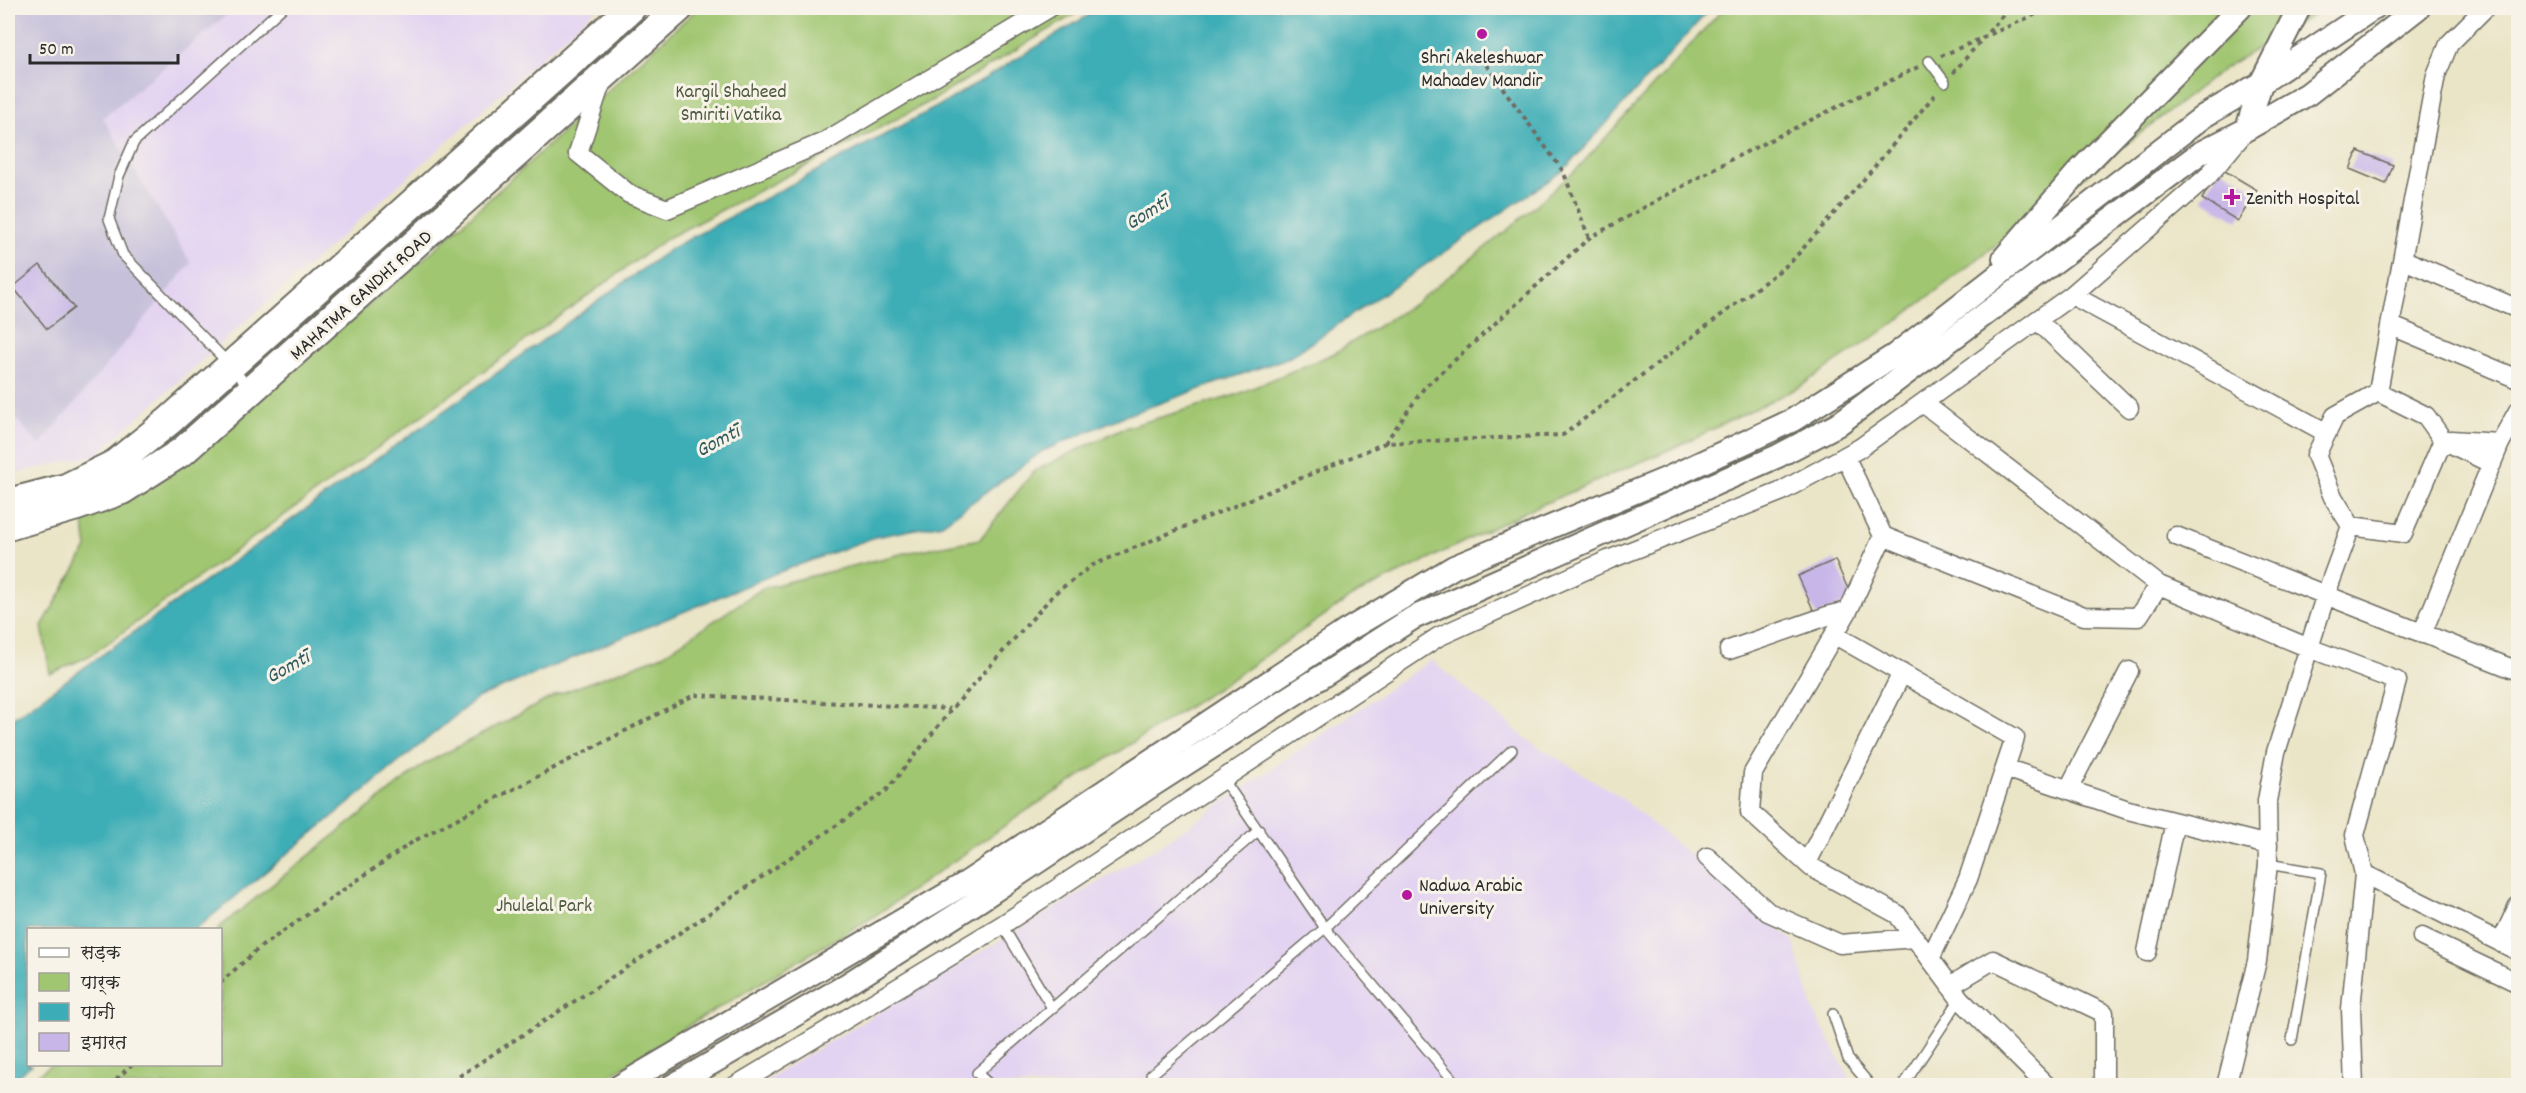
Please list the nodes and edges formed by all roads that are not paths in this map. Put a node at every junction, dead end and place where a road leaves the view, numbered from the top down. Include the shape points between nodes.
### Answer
1 (282, 8) edge
2 (631, 8) edge
3 (680, 8) edge
4 (1049, 8) edge
5 (2240, 8) edge
6 (2299, 8) edge
7 (2374, 8) edge
8 (2418, 8) edge
9 (2485, 8) edge
10 (1929, 61) road end
11 (604, 76) junction
12 (1945, 82) road end
13 (2261, 83) junction
14 (2247, 129) junction
15 (2404, 260) junction
16 (2072, 295) junction
17 (1971, 296) junction
18 (2518, 309) edge
19 (2037, 320) junction
20 (2392, 326) junction
21 (231, 366) junction
22 (2518, 379) edge
23 (251, 390) junction
24 (2378, 392) junction
25 (1923, 403) junction
26 (2128, 408) dead end
27 (2518, 415) edge
28 (2327, 433) junction
29 (2443, 440) junction
30 (2500, 443) junction
31 (1845, 456) junction
32 (2492, 464) junction
33 (8, 503) edge
34 (8, 526) edge
35 (2351, 526) junction
36 (1883, 536) junction
37 (2176, 536) dead end
38 (2159, 585) junction
39 (2326, 594) junction
40 (1848, 611) junction
41 (2422, 634) junction
42 (1835, 635) junction
43 (2309, 648) junction
44 (1729, 650) dead end
45 (2129, 671) dead end
46 (2518, 671) edge
47 (1902, 673) junction
48 (1512, 750) dead end
49 (2005, 768) junction
50 (1222, 779) junction
51 (2068, 790) junction
52 (2175, 822) junction
53 (1259, 830) junction
54 (2268, 845) junction
55 (1707, 857) dead end
56 (1807, 863) junction
57 (2268, 864) junction
58 (2364, 874) junction
59 (2518, 906) edge
60 (1002, 925) junction
61 (1326, 928) junction
62 (2421, 937) dead end
63 (1914, 938) junction
64 (2501, 943) junction
65 (2518, 951) edge
66 (2147, 952) dead end
67 (1930, 959) junction
68 (2518, 983) edge
69 (1955, 992) junction
70 (1052, 1008) junction
71 (1833, 1014) dead end
72 (2292, 1040) dead end
73 (1151, 1075) dead end
74 (620, 1086) edge
75 (672, 1086) edge
76 (735, 1086) edge
77 (991, 1086) edge
78 (1458, 1086) edge
79 (1871, 1086) edge
80 (1903, 1086) edge
81 (2047, 1086) edge
82 (2104, 1086) edge
83 (2226, 1086) edge
84 (2354, 1086) edge

1 - 21 lane via 134,142 119,176 109,219 123,255
2 - 21 main road, MAHATMA GANDHI ROAD
3 - 11 main road, MAHATMA GANDHI ROAD
4 - 11 street via 824,142 667,208 629,194 578,153
5 - 17 street via 2078,172
6 - 13 street
7 - 13 street
8 - 14 street via 2307,94
9 - 15 street via 2449,44 2436,75
10 - 12 lane
11 - 23 main road, MAHATMA GANDHI ROAD
13 - 14 street
13 - 17 street via 2204,116
14 - 16 street via 2207,177
14 - 75 street via 2200,153 1837,425 1778,456 1413,618 940,926
15 - 18 street
15 - 20 street
16 - 19 street
16 - 28 street
17 - 74 street via 1895,355 1793,420 1454,567 1346,631 966,883
19 - 25 street
19 - 26 street
20 - 22 street
20 - 24 street
21 - 23 lane
21 - 33 main road, MAHATMA GANDHI ROAD via 115,464 66,488
23 - 34 main road, MAHATMA GANDHI ROAD via 183,451 122,490
24 - 28 street via 2335,416
24 - 29 street via 2426,416
25 - 31 street
25 - 38 street
27 - 30 street
28 - 35 street via 2316,455 2333,497
29 - 30 street
29 - 32 street
29 - 35 street via 2403,533
30 - 32 street
31 - 36 street
31 - 50 street via 1780,492 1608,560 1437,637
32 - 41 street
35 - 39 street
36 - 38 street via 2084,616 2138,617
36 - 40 street
37 - 39 street
38 - 43 street
39 - 41 street
39 - 43 street
40 - 42 street
40 - 44 street
41 - 46 street
42 - 47 street
42 - 56 street via 1753,773 1750,812
43 - 54 street via 2276,752 2267,801
43 - 58 street via 2397,681 2355,835
45 - 51 street
47 - 49 street via 2015,738
47 - 56 street
48 - 61 lane
49 - 51 street
49 - 67 street via 1968,879
50 - 53 lane
50 - 60 street
51 - 52 street
52 - 54 street
52 - 66 street
53 - 61 lane
53 - 70 lane
54 - 57 street
55 - 63 street via 1768,912 1840,944
56 - 63 street via 1897,914
57 - 72 lane via 2321,873
57 - 83 street via 2257,961
58 - 64 street
58 - 84 street via 2351,1009
59 - 64 street
60 - 70 lane
60 - 76 street
61 - 73 lane
61 - 78 lane
62 - 68 street
63 - 67 street
64 - 65 street
67 - 69 street
69 - 80 lane
69 - 81 street
69 - 82 street via 1993,960 2104,1012
70 - 77 lane via 977,1073
71 - 79 lane via 1848,1059

